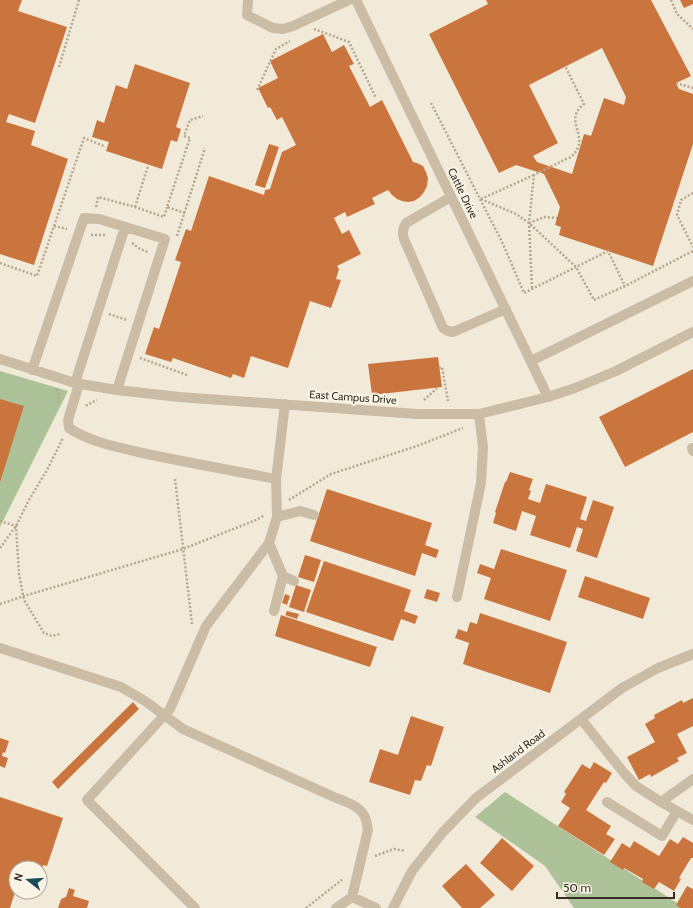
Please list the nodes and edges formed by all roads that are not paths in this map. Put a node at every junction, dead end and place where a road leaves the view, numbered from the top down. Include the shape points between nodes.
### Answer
1 (248, 0) edge
2 (349, 0) edge
3 (356, 0) edge
4 (451, 197) junction
5 (126, 227) junction
6 (693, 280) edge
7 (506, 309) junction
8 (693, 332) edge
9 (0, 359) edge
10 (531, 361) junction
11 (32, 370) junction
12 (77, 383) junction
13 (117, 390) junction
14 (548, 396) junction
15 (285, 404) junction
16 (479, 414) junction
17 (276, 478) junction
18 (277, 512) junction
19 (314, 515) dead end
20 (269, 543) junction
21 (283, 576) junction
22 (294, 581) dead end
23 (457, 597) dead end
24 (274, 611) dead end
25 (0, 648) edge
26 (693, 654) edge
27 (165, 715) junction
28 (581, 719) junction
29 (693, 779) edge
30 (607, 802) dead end
31 (661, 802) junction
32 (677, 811) junction
33 (693, 820) edge
34 (352, 897) junction
35 (195, 908) edge
36 (336, 908) edge
37 (376, 908) edge
38 (394, 908) edge

1 - 2 street via 247,15 273,28 283,28 293,26
3 - 4 street, Cattle Drive
4 - 7 street, Cattle Drive
4 - 7 street via 406,223 403,231 404,239 443,328 453,332
5 - 11 street via 99,219 84,218
5 - 12 street
5 - 13 street via 165,239
6 - 10 street
7 - 10 street, Cattle Drive
8 - 14 street, East Campus Drive via 616,371
9 - 11 street, East Campus Drive
10 - 14 street, Cattle Drive
11 - 12 street, East Campus Drive
12 - 13 street, East Campus Drive
12 - 17 street via 68,420 69,428 77,434 112,446 172,460
13 - 15 street, East Campus Drive
14 - 16 street, East Campus Drive
15 - 16 street, East Campus Drive via 417,414
15 - 17 street
16 - 23 street via 483,447 481,483
17 - 18 street
18 - 19 street via 300,511
18 - 20 street
20 - 21 street
20 - 27 street via 206,626 170,709
21 - 22 street
21 - 24 street
25 - 27 street via 121,687 146,700
26 - 28 street, Ashland Road via 658,668 622,688
27 - 34 street via 183,729 351,803 361,811 368,830
27 - 35 street via 86,800
28 - 31 street via 636,786
28 - 38 street, Ashland Road via 476,798 443,832 412,871
29 - 31 street
30 - 32 street via 662,836
31 - 32 street
32 - 33 street
34 - 36 street
34 - 37 street

